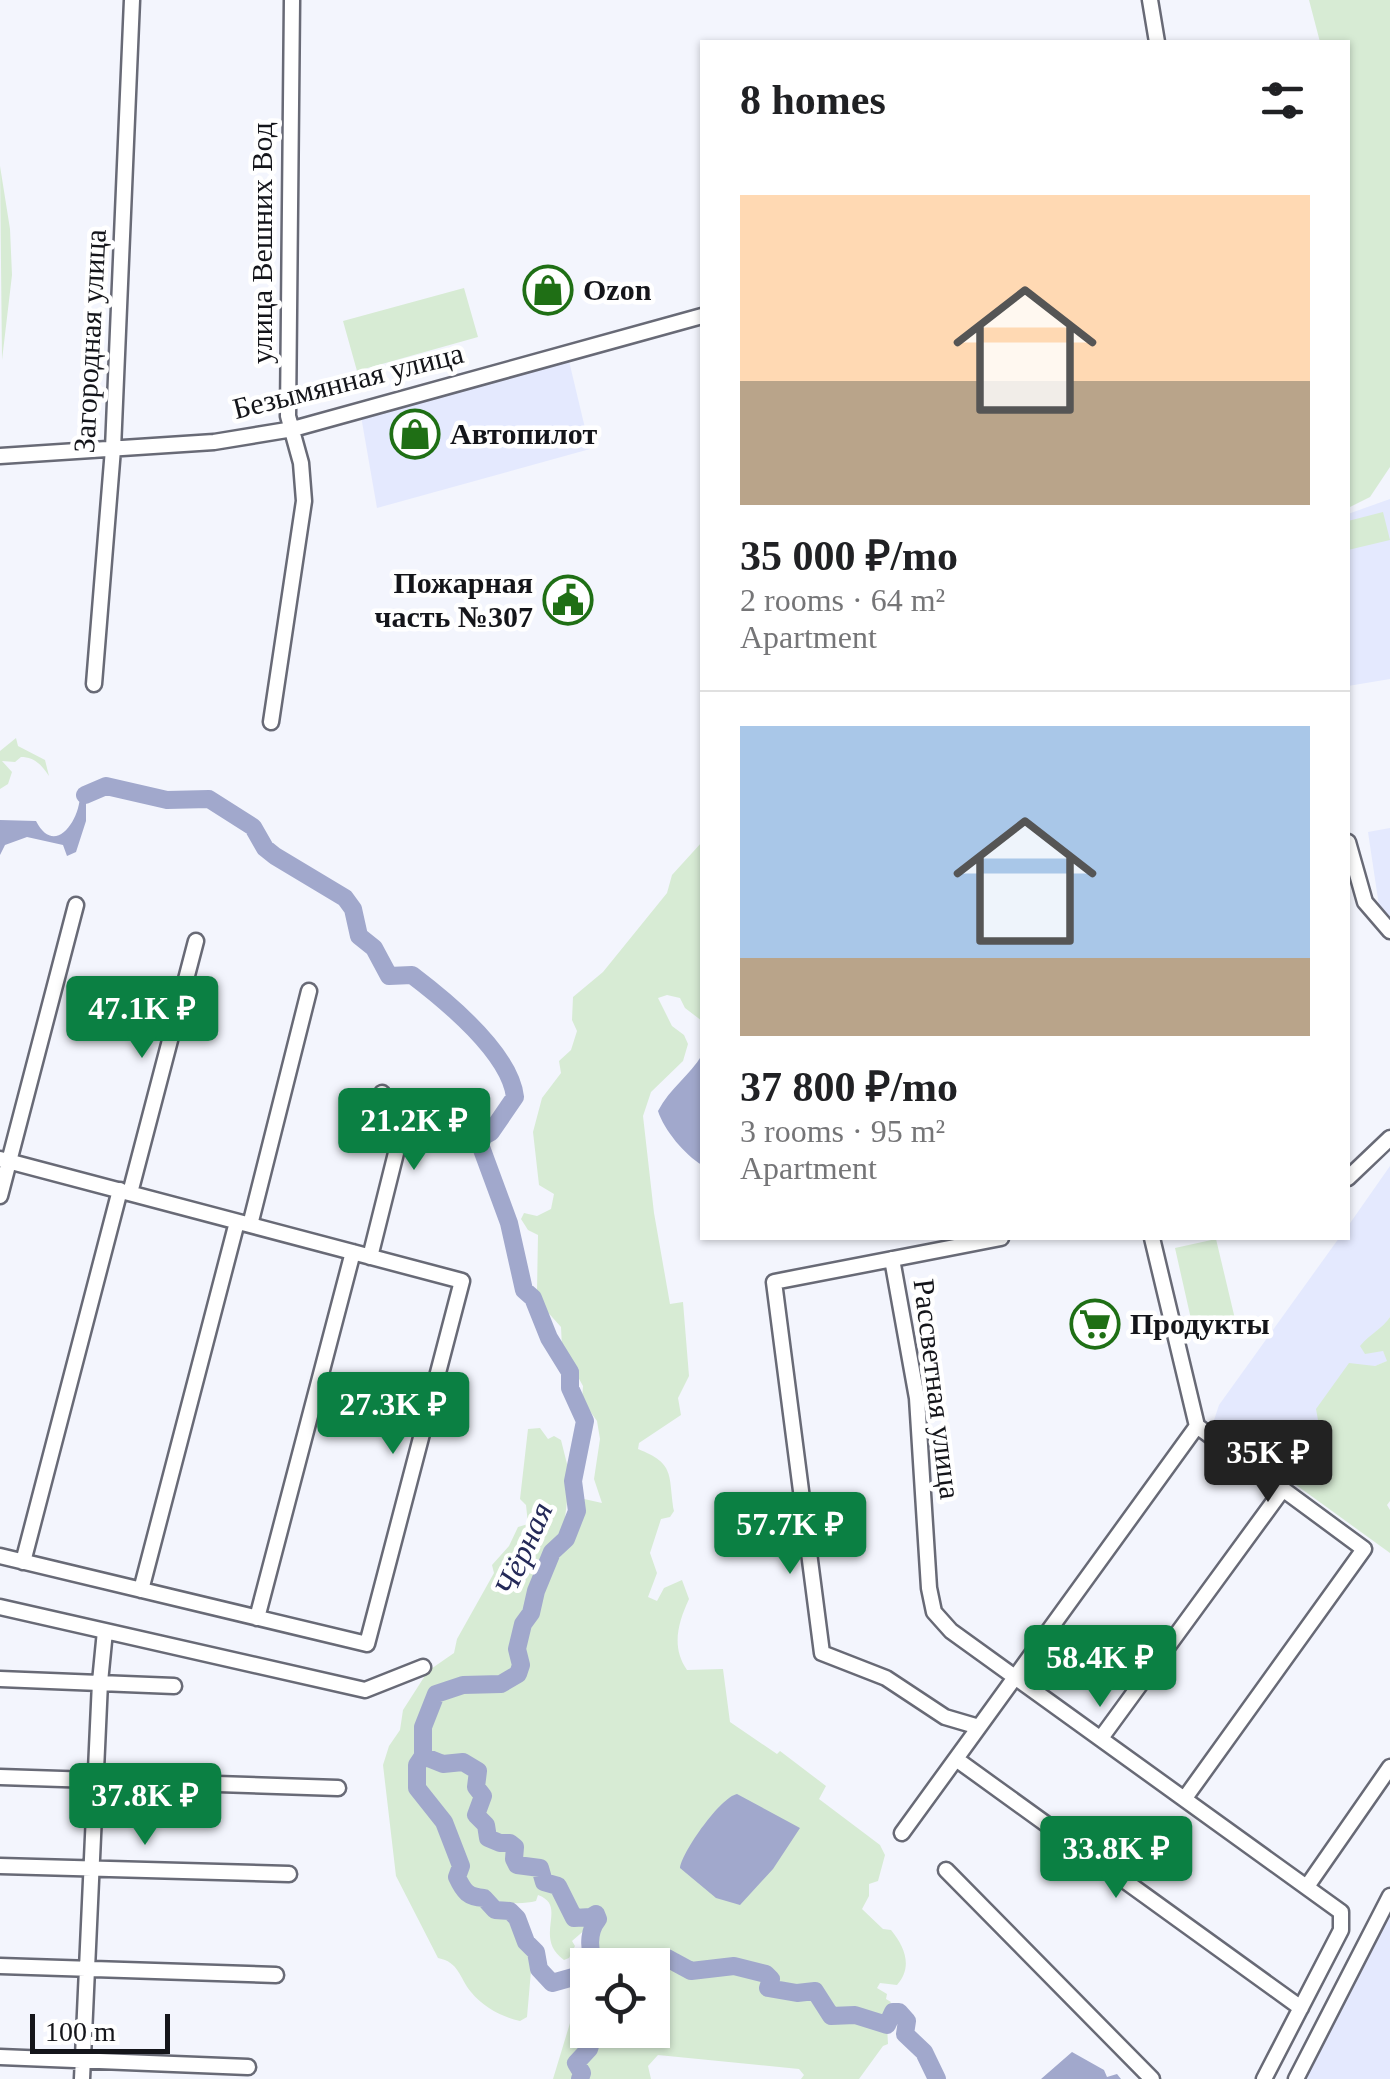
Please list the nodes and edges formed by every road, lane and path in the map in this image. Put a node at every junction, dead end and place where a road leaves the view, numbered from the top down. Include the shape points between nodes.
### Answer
1 (132, 0) edge
2 (292, 0) edge
3 (1150, 0) edge
4 (1157, 40) edge
5 (700, 317) edge
6 (292, 429) junction
7 (113, 449) junction
8 (0, 456) edge
9 (94, 684) dead end
10 (271, 722) dead end
11 (1350, 849) edge
12 (76, 905) dead end
13 (1390, 931) edge
14 (196, 941) dead end
15 (309, 991) dead end
16 (382, 1093) dead end
17 (1390, 1138) edge
18 (5, 1160) edge
19 (1350, 1176) edge
20 (125, 1192) junction
21 (0, 1196) edge
22 (243, 1223) junction
23 (992, 1240) edge
24 (1152, 1240) edge
25 (353, 1252) junction
26 (370, 1257) junction
27 (892, 1259) junction
28 (1197, 1426) junction
29 (1282, 1489) junction
30 (0, 1556) edge
31 (23, 1562) junction
32 (140, 1590) junction
33 (0, 1607) edge
34 (257, 1618) junction
35 (105, 1631) junction
36 (423, 1668) dead end
37 (1016, 1677) junction
38 (0, 1679) edge
39 (100, 1682) junction
40 (174, 1686) dead end
41 (979, 1727) junction
42 (1101, 1738) junction
43 (956, 1759) junction
44 (1390, 1767) edge
45 (0, 1776) edge
46 (95, 1780) junction
47 (338, 1788) dead end
48 (1185, 1798) junction
49 (902, 1833) dead end
50 (0, 1866) edge
51 (91, 1868) junction
52 (946, 1870) dead end
53 (288, 1874) dead end
54 (1308, 1885) junction
55 (1390, 1896) edge
56 (0, 1966) edge
57 (86, 1970) junction
58 (276, 1974) dead end
59 (1301, 2008) junction
60 (0, 2057) edge
61 (82, 2060) junction
62 (248, 2066) dead end
63 (82, 2079) edge
64 (1152, 2079) edge
65 (1264, 2079) edge
66 (1296, 2079) edge

1 - 7 street, Загородная улица
2 - 6 street, улица Вешних Вод
3 - 4 street
5 - 6 street, Безымянная улица
6 - 7 street, Безымянная улица
6 - 10 street, улица Вешних Вод via 304,501
7 - 8 street, Безымянная улица
7 - 9 street, Загородная улица
11 - 13 street via 1365,902
12 - 18 street
14 - 20 street
15 - 22 street
16 - 26 street via 398,1145
17 - 19 street
18 - 20 street
18 - 21 street
20 - 22 street
20 - 31 street
22 - 25 street
22 - 32 street
23 - 27 street
24 - 28 street
25 - 26 street
25 - 34 street
26 - 34 street via 462,1281 367,1644
27 - 37 street, Рассветная улица via 916,1398 934,1612
27 - 41 street via 774,1282 822,1653
28 - 29 street
28 - 37 street
29 - 42 street
29 - 48 street via 1364,1549
30 - 31 street
31 - 32 street
32 - 34 street
33 - 35 street
35 - 36 street via 365,1690
35 - 39 street
37 - 41 street
37 - 42 street, Рассветная улица
38 - 39 street
39 - 40 street
39 - 46 street
41 - 43 street
42 - 48 street, Рассветная улица
43 - 49 street
43 - 59 street
44 - 54 street
45 - 46 street
46 - 47 street
46 - 51 street
48 - 54 street, Рассветная улица
50 - 51 street
51 - 53 street
51 - 57 street
52 - 64 street
54 - 59 street, Рассветная улица via 1343,1919
55 - 66 street
56 - 57 street
57 - 58 street
57 - 61 street
59 - 65 street, Рассветная улица
60 - 61 street
61 - 62 street
61 - 63 street

